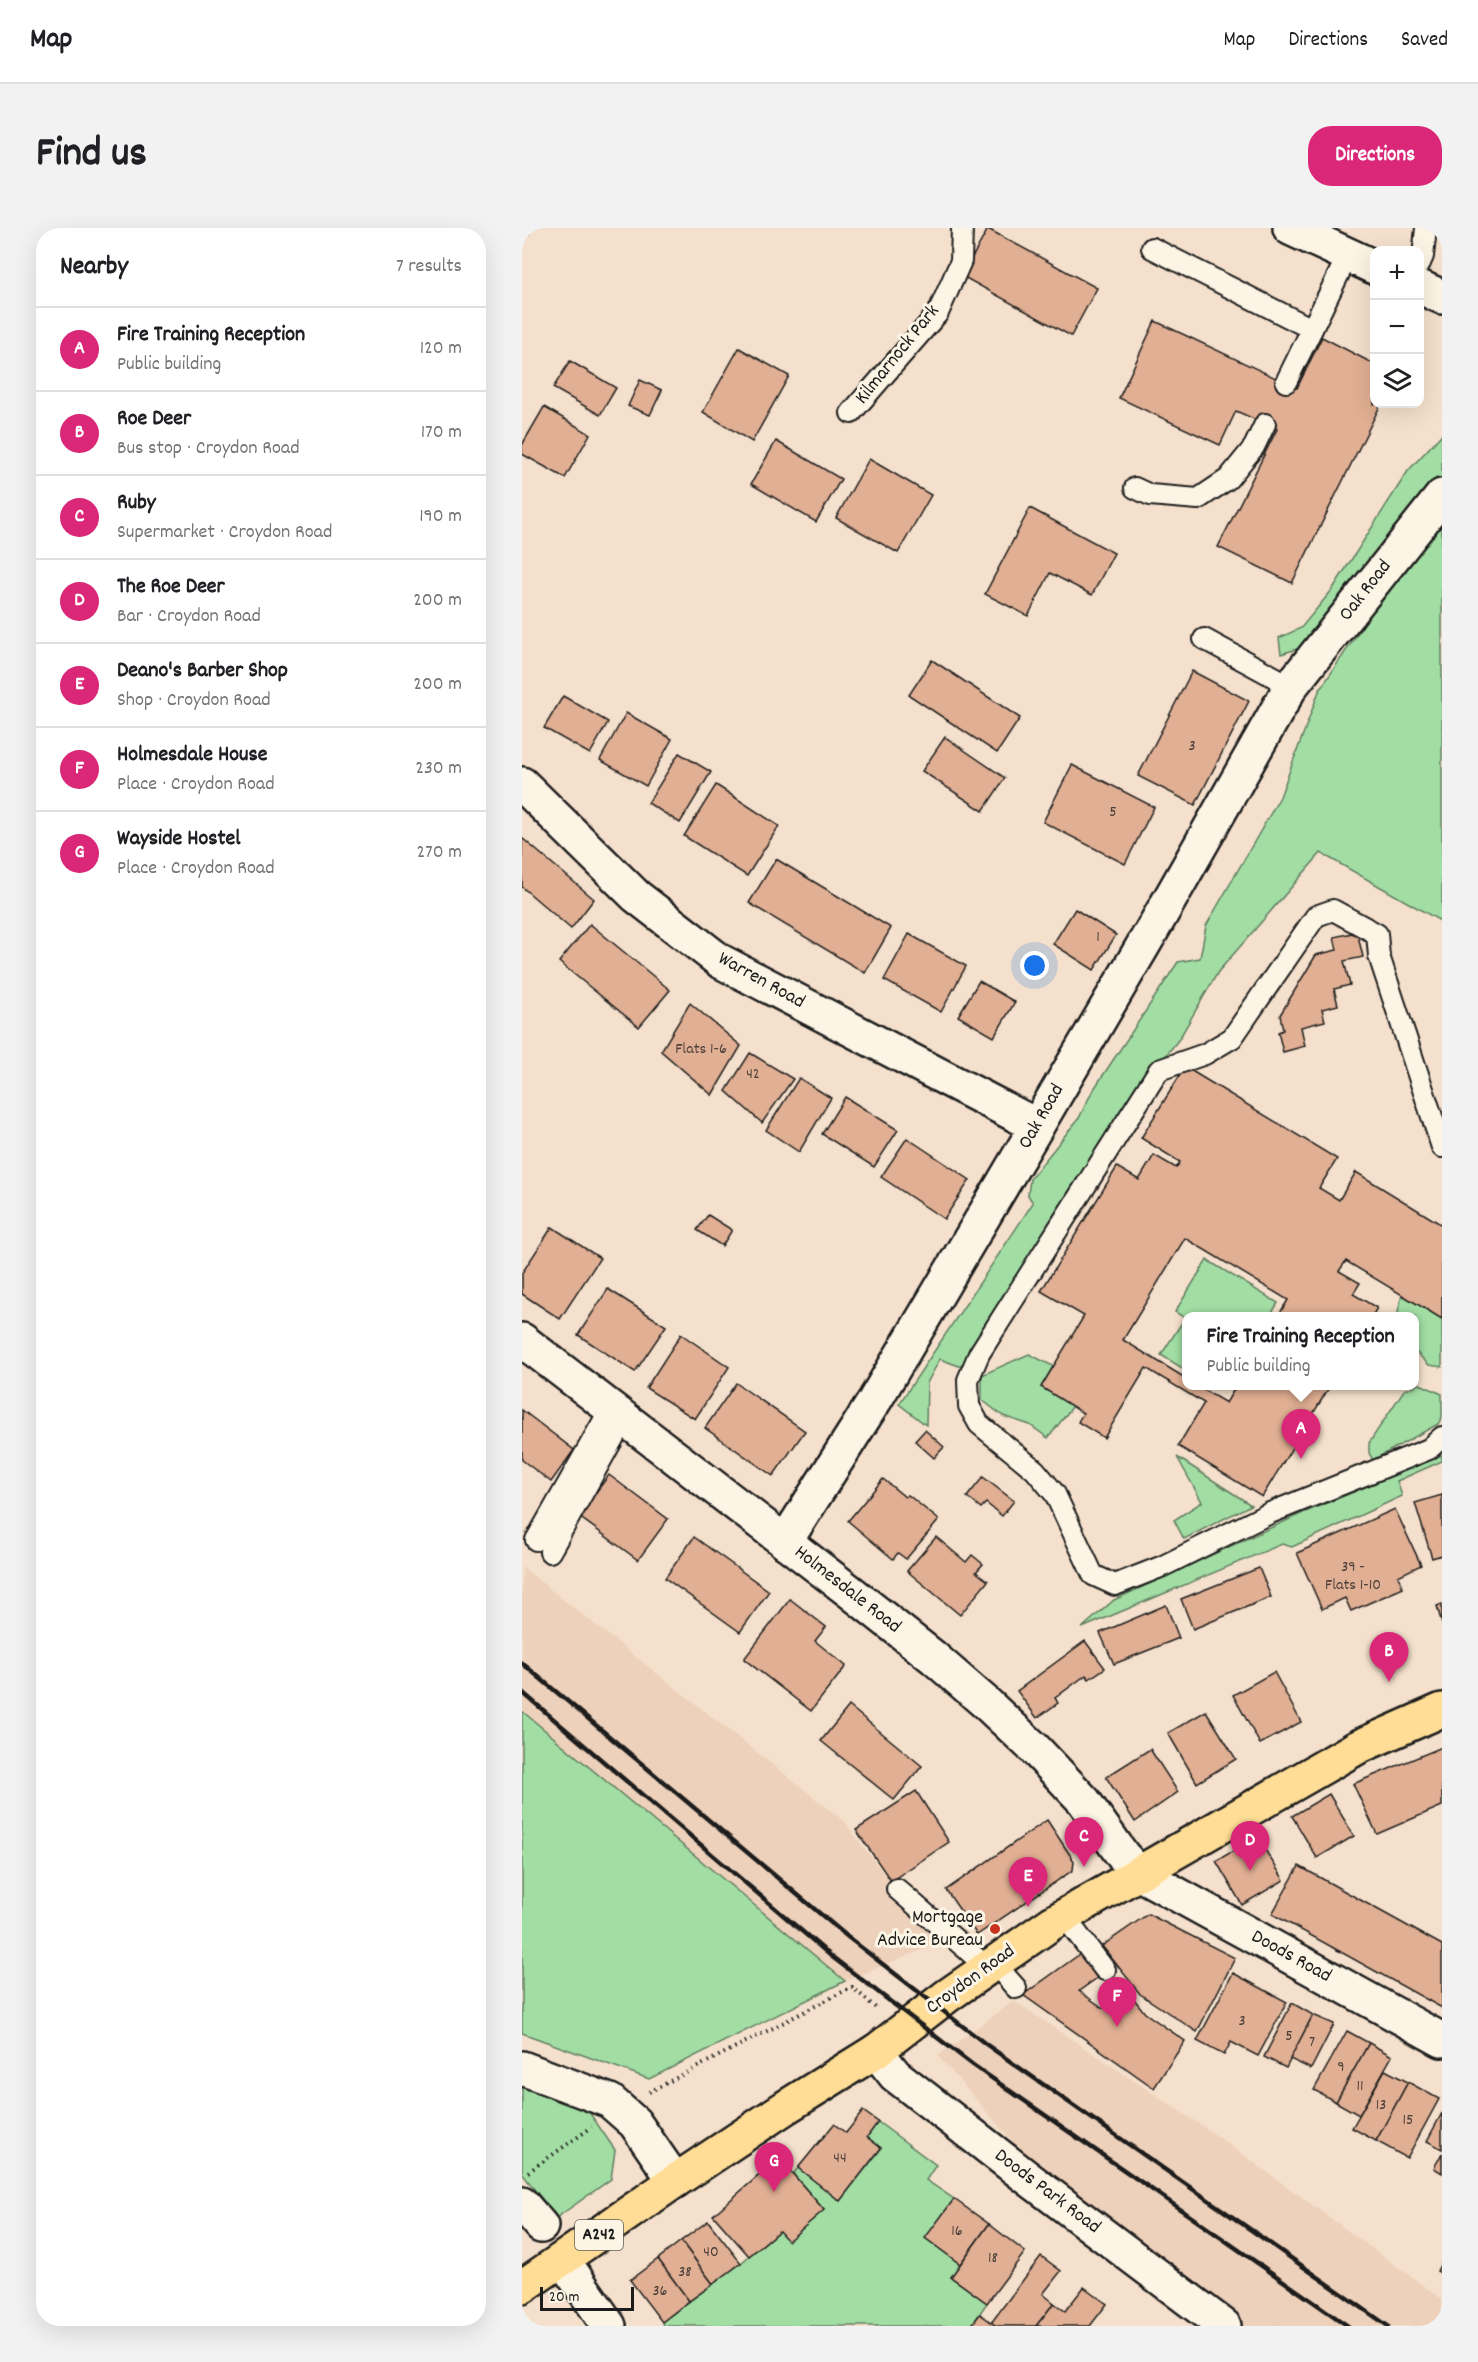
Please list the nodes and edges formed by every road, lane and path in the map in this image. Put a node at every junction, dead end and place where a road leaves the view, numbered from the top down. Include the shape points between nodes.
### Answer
1 (962, 228) edge
2 (1290, 228) edge
3 (1426, 228) edge
4 (1424, 247) edge
5 (1152, 248) dead end
6 (1361, 261) edge
7 (1424, 289) edge
8 (1442, 297) edge
9 (1312, 329) junction
10 (1286, 382) dead end
11 (851, 413) dead end
12 (1265, 424) dead end
13 (1135, 488) dead end
14 (1442, 496) edge
15 (1204, 639) dead end
16 (1291, 686) junction
17 (522, 784) edge
18 (1437, 1118) edge
19 (1037, 1126) junction
20 (1442, 1147) edge
21 (522, 1340) edge
22 (618, 1414) junction
23 (1442, 1437) edge
24 (785, 1542) junction
25 (543, 1546) dead end
26 (1442, 1710) edge
27 (1140, 1874) junction
28 (897, 1889) dead end
29 (1064, 1916) junction
30 (991, 1966) junction
31 (1105, 1970) dead end
32 (1016, 1988) dead end
33 (878, 2009) dead end
34 (1442, 2040) edge
35 (876, 2051) junction
36 (522, 2068) edge
37 (620, 2108) junction
38 (528, 2172) dead end
39 (675, 2181) junction
40 (563, 2260) junction
41 (522, 2287) edge
42 (609, 2326) edge
43 (1224, 2326) edge

1 - 11 lane, Kilmarnock Park via 961,261 938,312
2 - 6 street
3 - 4 lane
5 - 9 lane
6 - 9 lane
7 - 8 street
9 - 10 lane
12 - 13 lane via 1254,447 1228,479 1198,499 1150,495
14 - 16 street, Oak Road
15 - 16 lane
16 - 19 street, Oak Road
17 - 19 street, Warren Road via 636,896 720,961
18 - 20 lane
18 - 23 lane via 1379,956 1377,933 1333,910 1316,916 1232,1038 1205,1054 1159,1070 979,1354 968,1380 969,1406 979,1424 1042,1478 1055,1494 1093,1575 1115,1585 1270,1514 1429,1449
19 - 24 street, Oak Road via 875,1400
21 - 22 street, Holmesdale Road
22 - 24 street, Holmesdale Road
22 - 25 lane
24 - 27 street, Holmesdale Road via 986,1702 1084,1801
26 - 27 main road, Croydon Road / A242 via 1358,1747
27 - 29 main road, Croydon Road / A242
27 - 34 street, Doods Road
28 - 30 lane
29 - 30 main road, Croydon Road / A242
29 - 31 lane
30 - 32 lane
30 - 35 main road, Croydon Road / A242
33 - 37 path via 852,1987
35 - 39 main road, Croydon Road / A242
35 - 43 street, Doods Park Road via 895,2075
36 - 37 street via 592,2093
37 - 38 path
37 - 39 street via 654,2147
39 - 40 main road, Croydon Road / A242
40 - 41 main road, Croydon Road / A242
40 - 42 street

